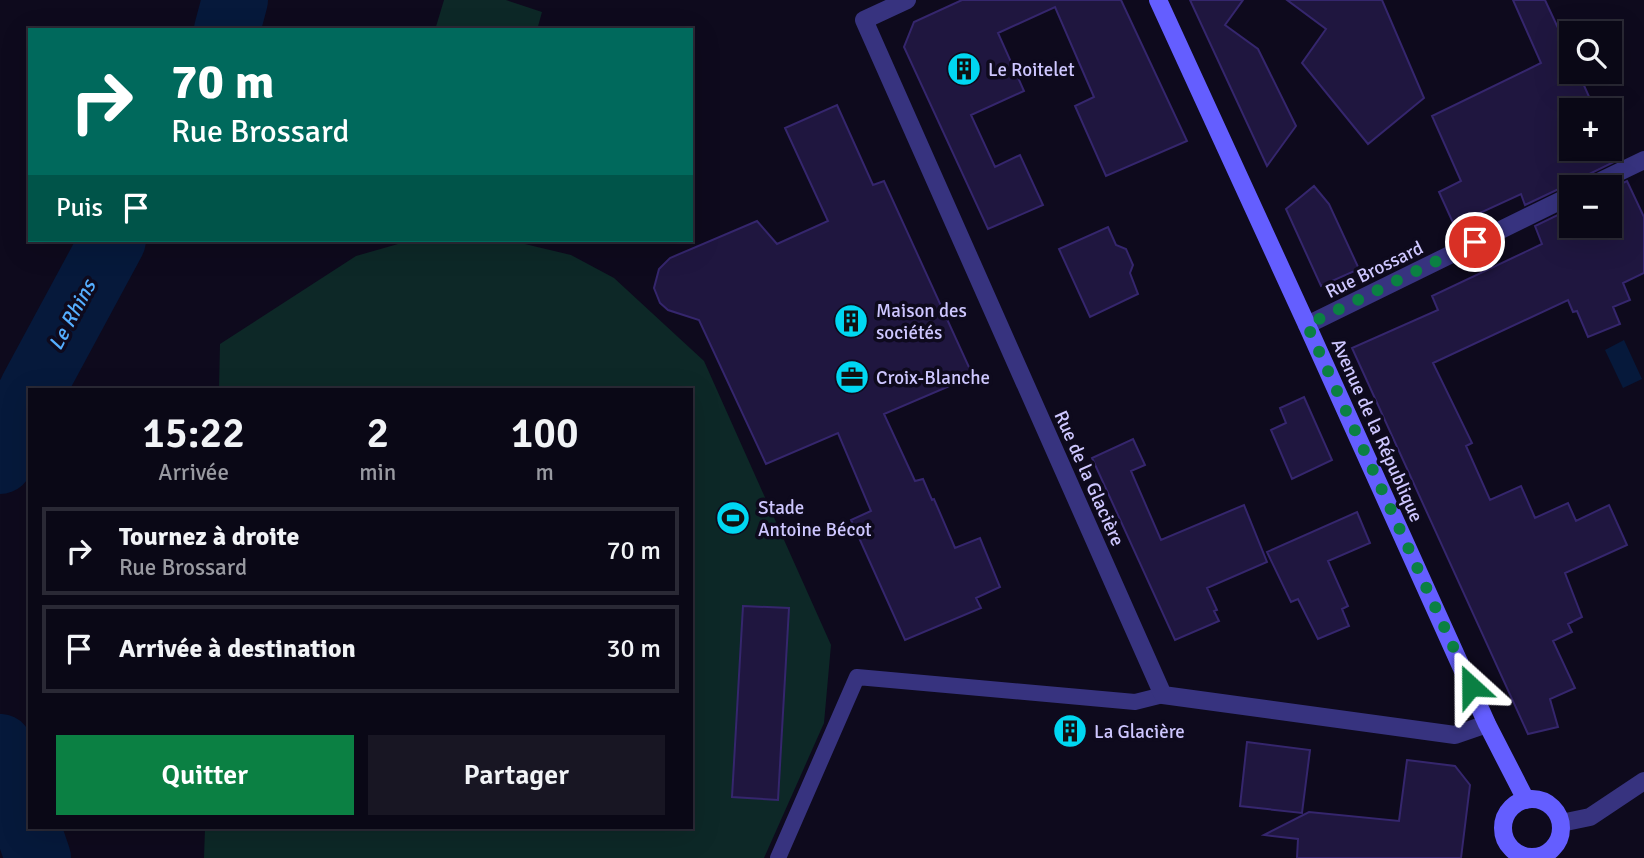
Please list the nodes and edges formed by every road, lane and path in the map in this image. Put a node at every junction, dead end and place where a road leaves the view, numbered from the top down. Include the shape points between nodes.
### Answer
1 (907, 0) edge
2 (1157, 0) edge
3 (1644, 160) edge
4 (1613, 175) edge
5 (1559, 201) edge
6 (1307, 325) junction
7 (1163, 695) junction
8 (1487, 724) junction
9 (1644, 781) edge
10 (1526, 800) junction
11 (1561, 823) junction
12 (1557, 853) edge
13 (1516, 856) edge
14 (778, 858) edge

1 - 7 street, Rue de la Glacière via 864,20
2 - 6 main road, Avenue de la République
3 - 4 street
5 - 6 street, Rue Brossard
6 - 8 main road, Avenue de la République
7 - 8 street via 1455,735
7 - 14 lane via 1135,702 857,677
8 - 10 main road, Avenue de la République
9 - 11 street via 1590,817
10 - 11 main road via 1552,807
10 - 13 main road via 1511,808 1503,824 1506,841
11 - 12 main road
12 - 13 main road

